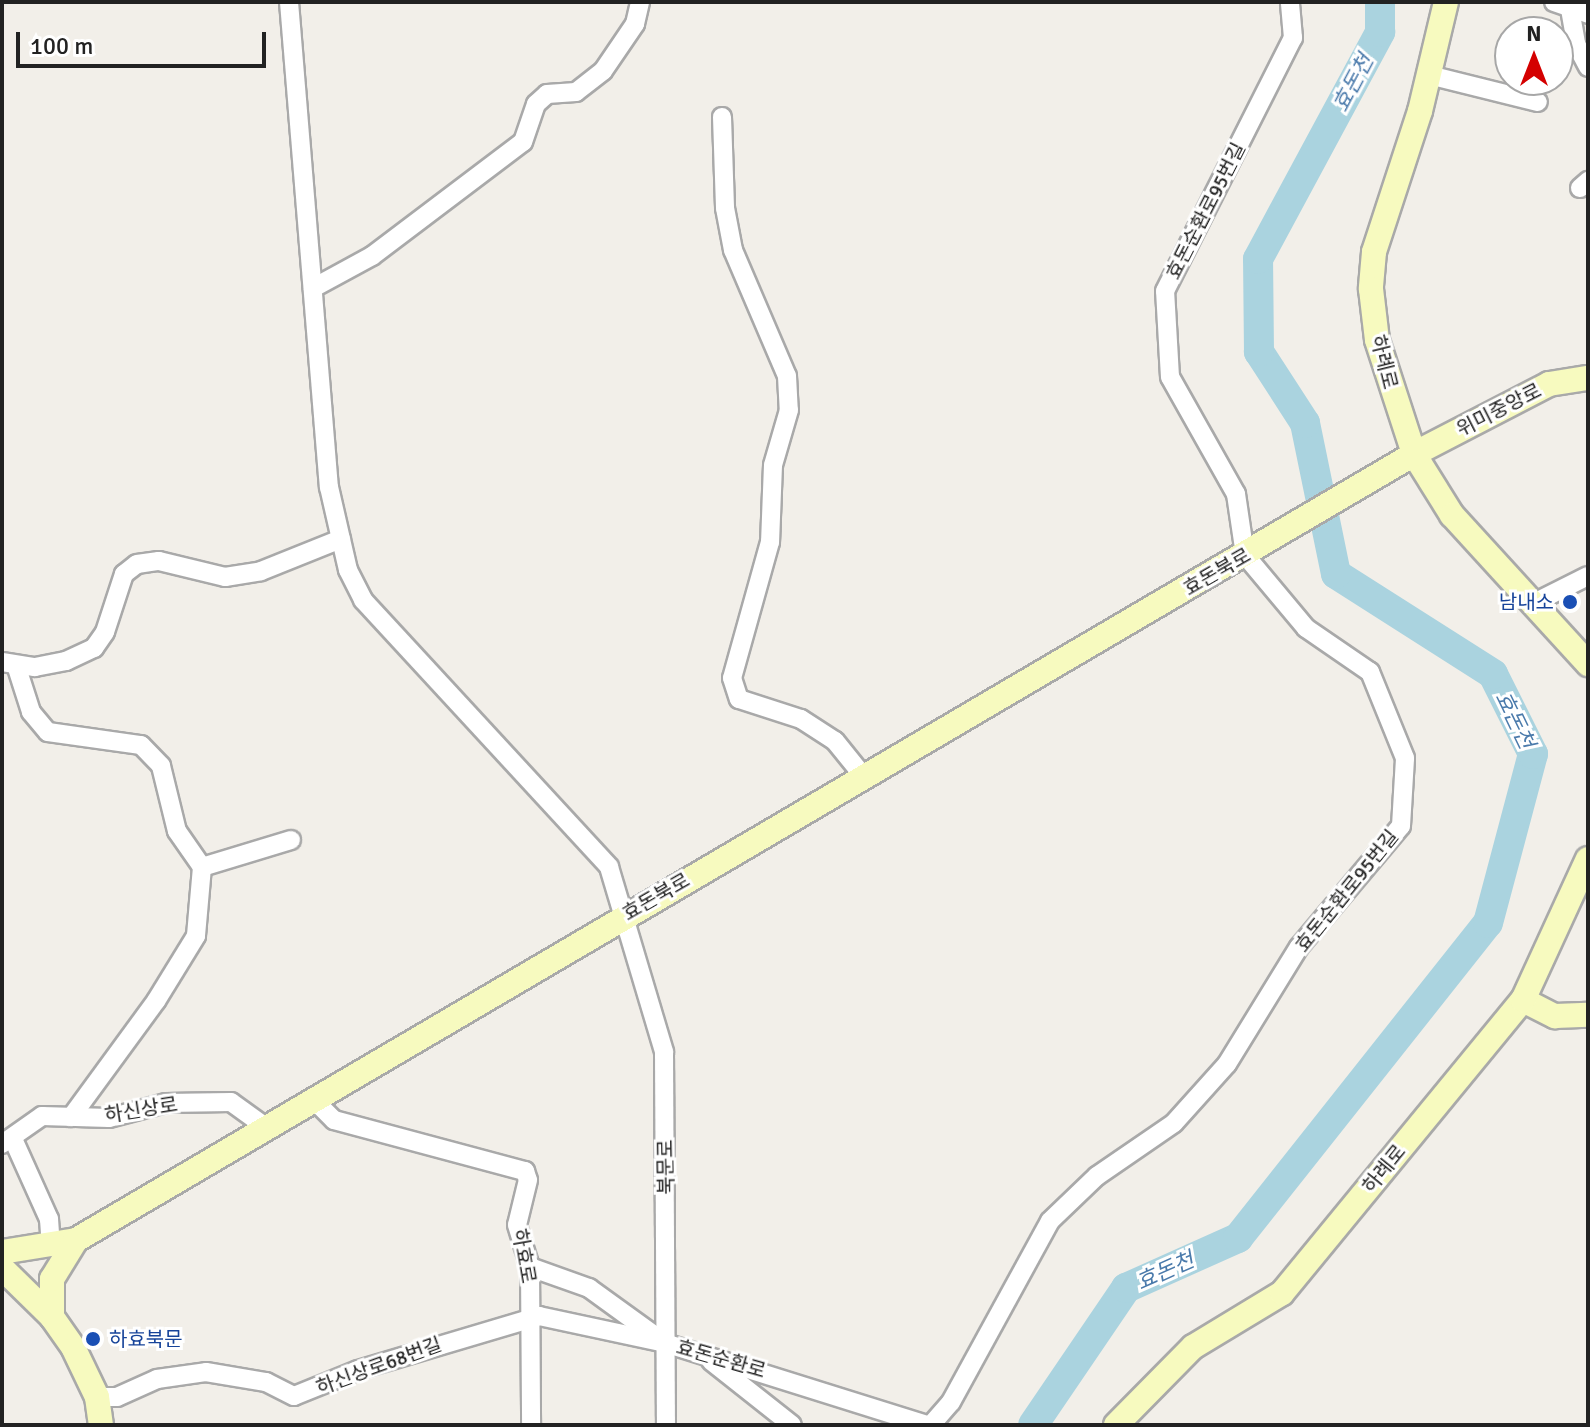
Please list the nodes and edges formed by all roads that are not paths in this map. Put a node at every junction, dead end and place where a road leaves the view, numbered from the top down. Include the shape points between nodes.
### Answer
1 (289, 2) edge
2 (640, 2) edge
3 (1290, 2) edge
4 (1446, 2) edge
5 (1571, 8) edge
6 (1588, 67) edge
7 (1429, 75) junction
8 (1538, 102) dead end
9 (722, 117) dead end
10 (313, 288) junction
11 (1588, 378) edge
12 (1414, 454) junction
13 (341, 539) junction
14 (1253, 551) junction
15 (1588, 576) edge
16 (1534, 603) junction
17 (1588, 664) edge
18 (10, 665) edge
19 (865, 778) junction
20 (291, 840) dead end
21 (1588, 859) edge
22 (202, 867) junction
23 (624, 915) junction
24 (1523, 1000) junction
25 (1588, 1015) edge
26 (315, 1101) junction
27 (71, 1117) junction
28 (267, 1128) junction
29 (8, 1141) edge
30 (76, 1240) junction
31 (51, 1245) junction
32 (2, 1252) edge
33 (530, 1267) junction
34 (2, 1268) edge
35 (52, 1317) junction
36 (532, 1317) junction
37 (665, 1343) junction
38 (703, 1354) junction
39 (97, 1397) junction
40 (101, 1425) edge
41 (531, 1425) edge
42 (666, 1425) edge
43 (792, 1425) edge
44 (928, 1425) edge
45 (1116, 1425) edge

1 - 10 street, 북문로
2 - 10 street via 635,24 603,71 576,92 547,94 536,104 523,142 372,256
3 - 14 street, 효돈순환로95번길 via 1293,38 1165,291 1170,377 1236,494
4 - 7 street, 하례로
5 - 6 street via 1576,44
7 - 8 street
7 - 12 street, 하례로 via 1374,252 1371,289 1377,340
9 - 19 street via 725,208 733,250 787,376 789,410 773,465 770,542 732,678 739,699 801,719 835,741
10 - 13 street, 북문로 via 329,487
11 - 12 street, 위미중앙로 via 1549,384
12 - 14 street, 효돈북로
12 - 16 street, 하례로 via 1452,515
13 - 18 street via 261,571 225,577 159,561 137,564 124,574 105,632 94,648 66,661
13 - 23 street, 북문로 via 363,600 609,867
14 - 19 street, 효돈북로
14 - 44 street, 효돈순환로95번길 via 1306,628 1370,672 1405,758 1401,826 1299,947 1227,1064 1174,1123 1097,1176 1050,1221 951,1402
15 - 16 street
16 - 17 street, 하례로
18 - 22 street via 31,712 48,732 130,741 161,766 177,831
19 - 23 street, 효돈북로
20 - 22 street
21 - 24 street, 하례로
22 - 27 street via 196,936 156,1001
23 - 26 street, 효돈북로
23 - 37 street, 북문로 via 664,1052
24 - 25 street via 1555,1016
24 - 45 street, 하례로 via 1282,1293 1193,1347
26 - 28 street, 효돈북로
26 - 33 street, 하효로 via 334,1120 525,1171 528,1180 517,1225
27 - 28 street, 하신상로 via 109,1118 166,1103 231,1102
27 - 29 street, 하신상로 via 42,1116
28 - 30 street, 효돈북로
29 - 31 street, 하신상로 via 49,1219
30 - 31 street, 효돈북로
30 - 35 street via 52,1279
31 - 32 street
33 - 36 street, 하효로
33 - 37 street, 효돈순환로 via 589,1288
34 - 35 street
35 - 39 street
36 - 37 street, 하신상로68번길
36 - 39 street, 하신상로68번길 via 294,1396 266,1382 206,1372 181,1373 117,1397
36 - 41 street, 하효로
37 - 38 street, 효돈순환로
37 - 42 street, 북문로
38 - 43 street
38 - 44 street, 효돈순환로
39 - 40 street

